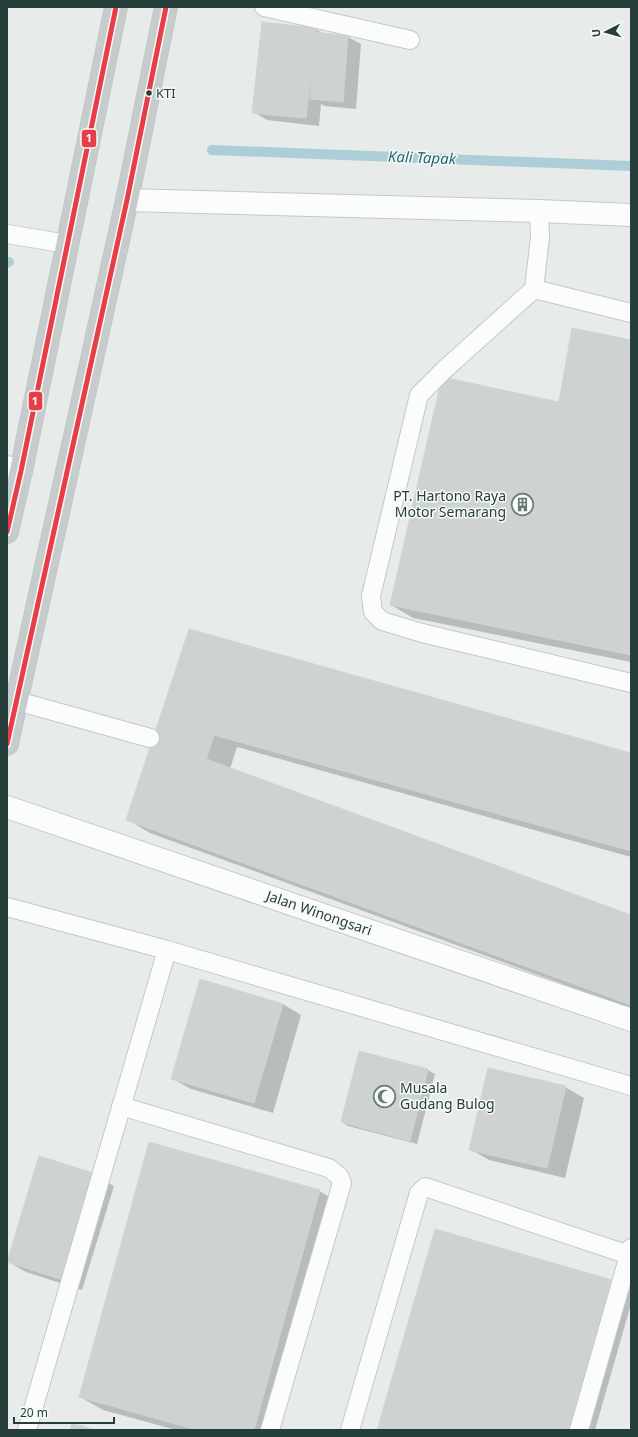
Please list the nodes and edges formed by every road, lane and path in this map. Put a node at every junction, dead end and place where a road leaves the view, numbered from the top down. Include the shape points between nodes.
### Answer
1 (116, 7) edge
2 (166, 7) edge
3 (264, 7) edge
4 (410, 40) dead end
5 (127, 200) junction
6 (539, 211) junction
7 (631, 215) edge
8 (7, 234) edge
9 (67, 244) junction
10 (534, 289) junction
11 (631, 313) edge
12 (14, 469) edge
13 (7, 532) edge
14 (631, 683) edge
15 (16, 701) junction
16 (150, 738) dead end
17 (7, 744) edge
18 (7, 807) edge
19 (7, 907) edge
20 (167, 950) junction
21 (631, 1020) edge
22 (631, 1086) edge
23 (121, 1106) junction
24 (630, 1252) edge
25 (27, 1430) edge
26 (270, 1430) edge
27 (350, 1430) edge
28 (579, 1430) edge

1 - 9 highway
2 - 5 highway
3 - 4 lane
5 - 6 street
5 - 15 highway
6 - 7 street
6 - 10 lane via 540,237
8 - 9 lane
9 - 12 highway
10 - 11 lane
10 - 14 lane via 419,395 371,596 373,612 382,622
12 - 13 highway
15 - 16 lane
15 - 17 highway
18 - 21 street, Jalan Winongsari
19 - 20 lane
20 - 22 lane
20 - 23 lane
23 - 25 lane
23 - 26 lane via 329,1168 340,1176 342,1183
24 - 27 lane via 425,1188 418,1193
24 - 28 lane

